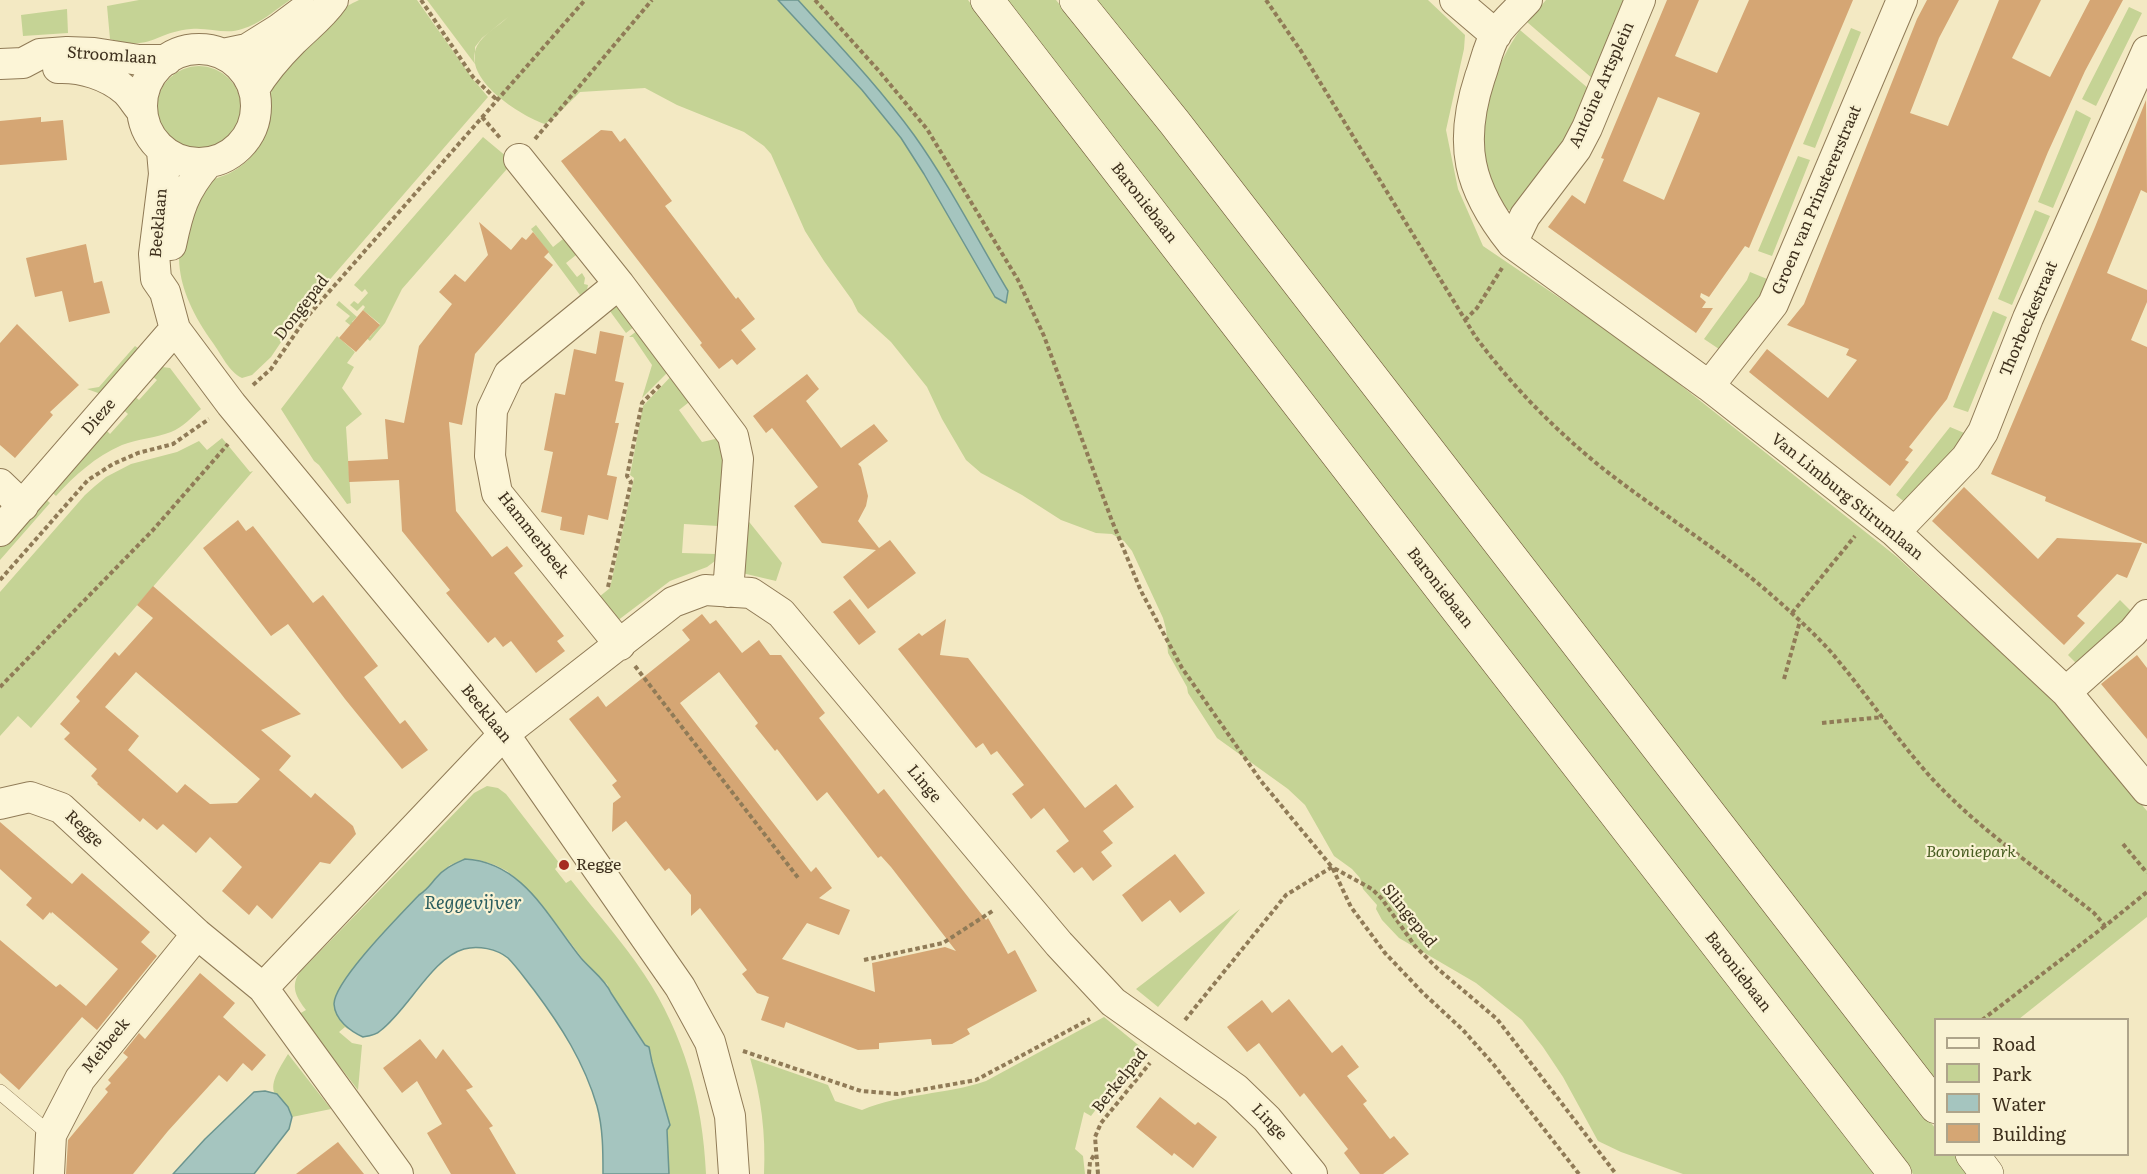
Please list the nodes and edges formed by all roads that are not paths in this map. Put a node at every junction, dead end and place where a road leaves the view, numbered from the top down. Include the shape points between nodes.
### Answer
1 (319, 0) edge
2 (333, 0) edge
3 (987, 0) edge
4 (1076, 0) edge
5 (1455, 0) edge
6 (1527, 0) edge
7 (1640, 0) edge
8 (1902, 0) edge
9 (1496, 35) junction
10 (2147, 51) edge
11 (223, 54) junction
12 (167, 60) junction
13 (11, 64) edge
14 (254, 89) junction
15 (2139, 90) edge
16 (141, 110) junction
17 (162, 151) junction
18 (519, 159) road end
19 (207, 164) junction
20 (1512, 243) junction
21 (619, 284) junction
22 (165, 292) junction
23 (175, 329) junction
24 (1709, 386) junction
25 (0, 484) edge
26 (23, 506) junction
27 (1884, 523) junction
28 (0, 531) edge
29 (728, 591) junction
30 (2147, 615) edge
31 (620, 645) junction
32 (2066, 692) junction
33 (504, 734) junction
34 (2147, 790) edge
35 (0, 804) edge
36 (197, 934) junction
37 (263, 988) junction
38 (0, 1092) edge
39 (1934, 1106) edge
40 (51, 1135) junction
41 (1973, 1156) edge
42 (49, 1174) edge
43 (398, 1174) edge
44 (734, 1174) edge
45 (1312, 1174) edge
46 (1896, 1174) edge
47 (1987, 1174) edge

1 - 11 street via 247,49
2 - 14 street via 267,69
3 - 46 main road, Baroniebaan
4 - 39 main road via 1197,151
5 - 9 street
6 - 9 street
7 - 20 street, Antoine Artsplein via 1576,149 1525,216
8 - 24 street, Groen van Prinstererstraat via 1773,304
9 - 20 street via 1470,110 1467,139 1479,192
10 - 15 street, Thorbeckestraat
11 - 12 street via 200,49 176,53
11 - 14 street via 242,68
12 - 13 street, Stroomlaan via 67,52 40,54
12 - 16 street via 157,67 144,87
13 - 16 street, Stroomlaan via 86,70 125,91
14 - 19 street via 256,114 248,138 230,155
15 - 27 street, Thorbeckestraat via 2028,318 1983,432 1966,458
16 - 17 street via 147,133
17 - 19 street via 182,162
17 - 22 street, Beeklaan via 164,174 154,254 156,279
18 - 21 street
19 - 22 street, Beeklaan via 192,181 179,208 171,245 171,275
20 - 24 street, Van Limburg Stirumlaan
21 - 29 street via 733,436 738,459
21 - 31 street, Hammerbeek via 508,374 492,410 490,456 497,493
22 - 23 street, Beeklaan
23 - 26 street, Dieze
23 - 33 street, Beeklaan via 238,413
24 - 27 street, Van Limburg Stirumlaan
25 - 26 street
26 - 28 street, Dieze
27 - 32 street, Van Limburg Stirumlaan
29 - 31 street, Linge via 705,590 673,602
29 - 45 street, Linge via 751,593 781,613 1017,895 1113,1002 1236,1089 1267,1119
30 - 32 street
31 - 33 street, Linge
32 - 34 street, Van Limburg Stirumlaan
33 - 37 street
33 - 44 street, Beeklaan via 680,987 710,1042 730,1116
35 - 36 street, Regge via 30,797 61,808
36 - 37 street, Regge
36 - 40 street, Meibeek via 80,1079
37 - 43 street, Regge
38 - 40 lane
40 - 42 street, Meibeek
41 - 47 main road

